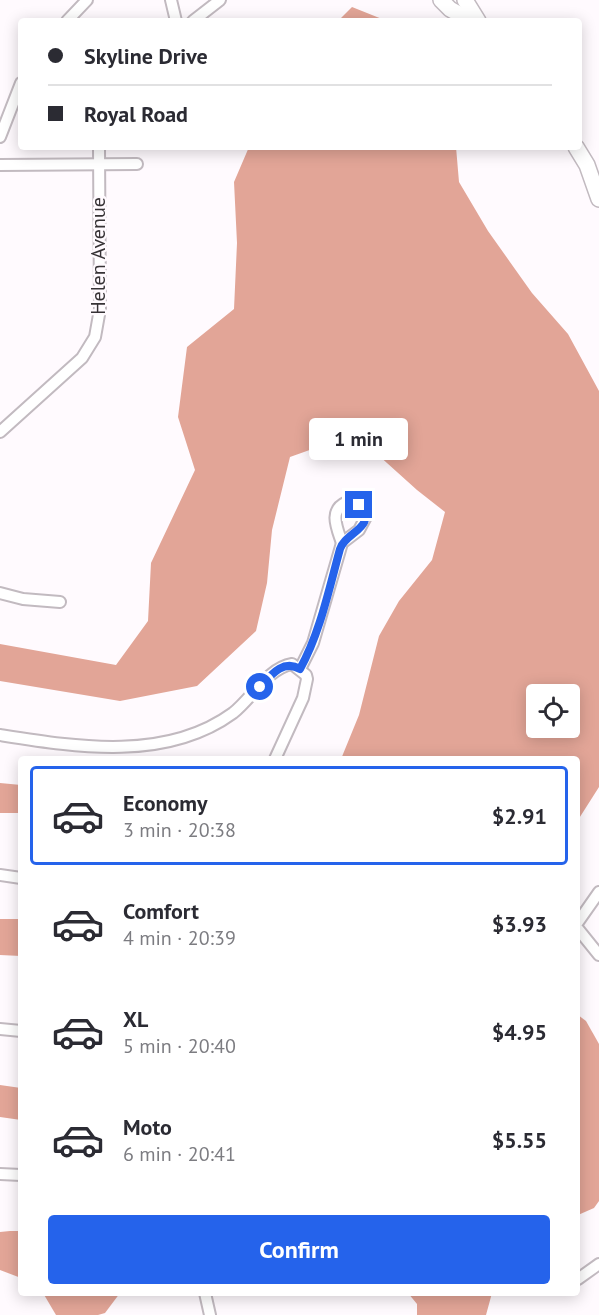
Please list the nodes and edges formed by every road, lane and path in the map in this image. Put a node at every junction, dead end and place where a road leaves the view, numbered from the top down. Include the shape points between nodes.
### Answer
1 (87, 0) edge
2 (171, 0) edge
3 (220, 0) edge
4 (441, 0) edge
5 (465, 0) edge
6 (70, 18) edge
7 (175, 18) edge
8 (197, 18) edge
9 (466, 18) edge
10 (476, 18) edge
11 (18, 91) edge
12 (0, 137) edge
13 (99, 150) edge
14 (578, 150) edge
15 (138, 164) dead end
16 (0, 165) edge
17 (99, 165) junction
18 (599, 199) edge
19 (0, 432) edge
20 (342, 543) dead end
21 (0, 592) edge
22 (60, 602) dead end
23 (300, 669) junction
24 (0, 735) edge
25 (276, 756) edge
26 (0, 875) edge
27 (18, 878) edge
28 (599, 892) edge
29 (580, 919) edge
30 (580, 931) edge
31 (599, 955) edge
32 (0, 1029) edge
33 (18, 1031) edge
34 (0, 1174) edge
35 (18, 1175) edge
36 (599, 1264) edge
37 (580, 1278) edge
38 (206, 1296) edge
39 (210, 1315) edge

1 - 6 street
2 - 7 street
3 - 8 street
4 - 9 street
5 - 10 street
11 - 12 street
13 - 17 street, Helen Avenue
14 - 18 street
15 - 17 street
16 - 17 street
17 - 19 street, Helen Avenue via 100,309 94,337 82,358
20 - 23 street via 313,642
21 - 22 street via 23,599
23 - 24 street via 292,664 283,666 220,721 165,742 78,747
23 - 25 street via 308,680 306,689
26 - 27 street
28 - 29 street
30 - 31 street
32 - 33 street
34 - 35 street
36 - 37 street
38 - 39 street

